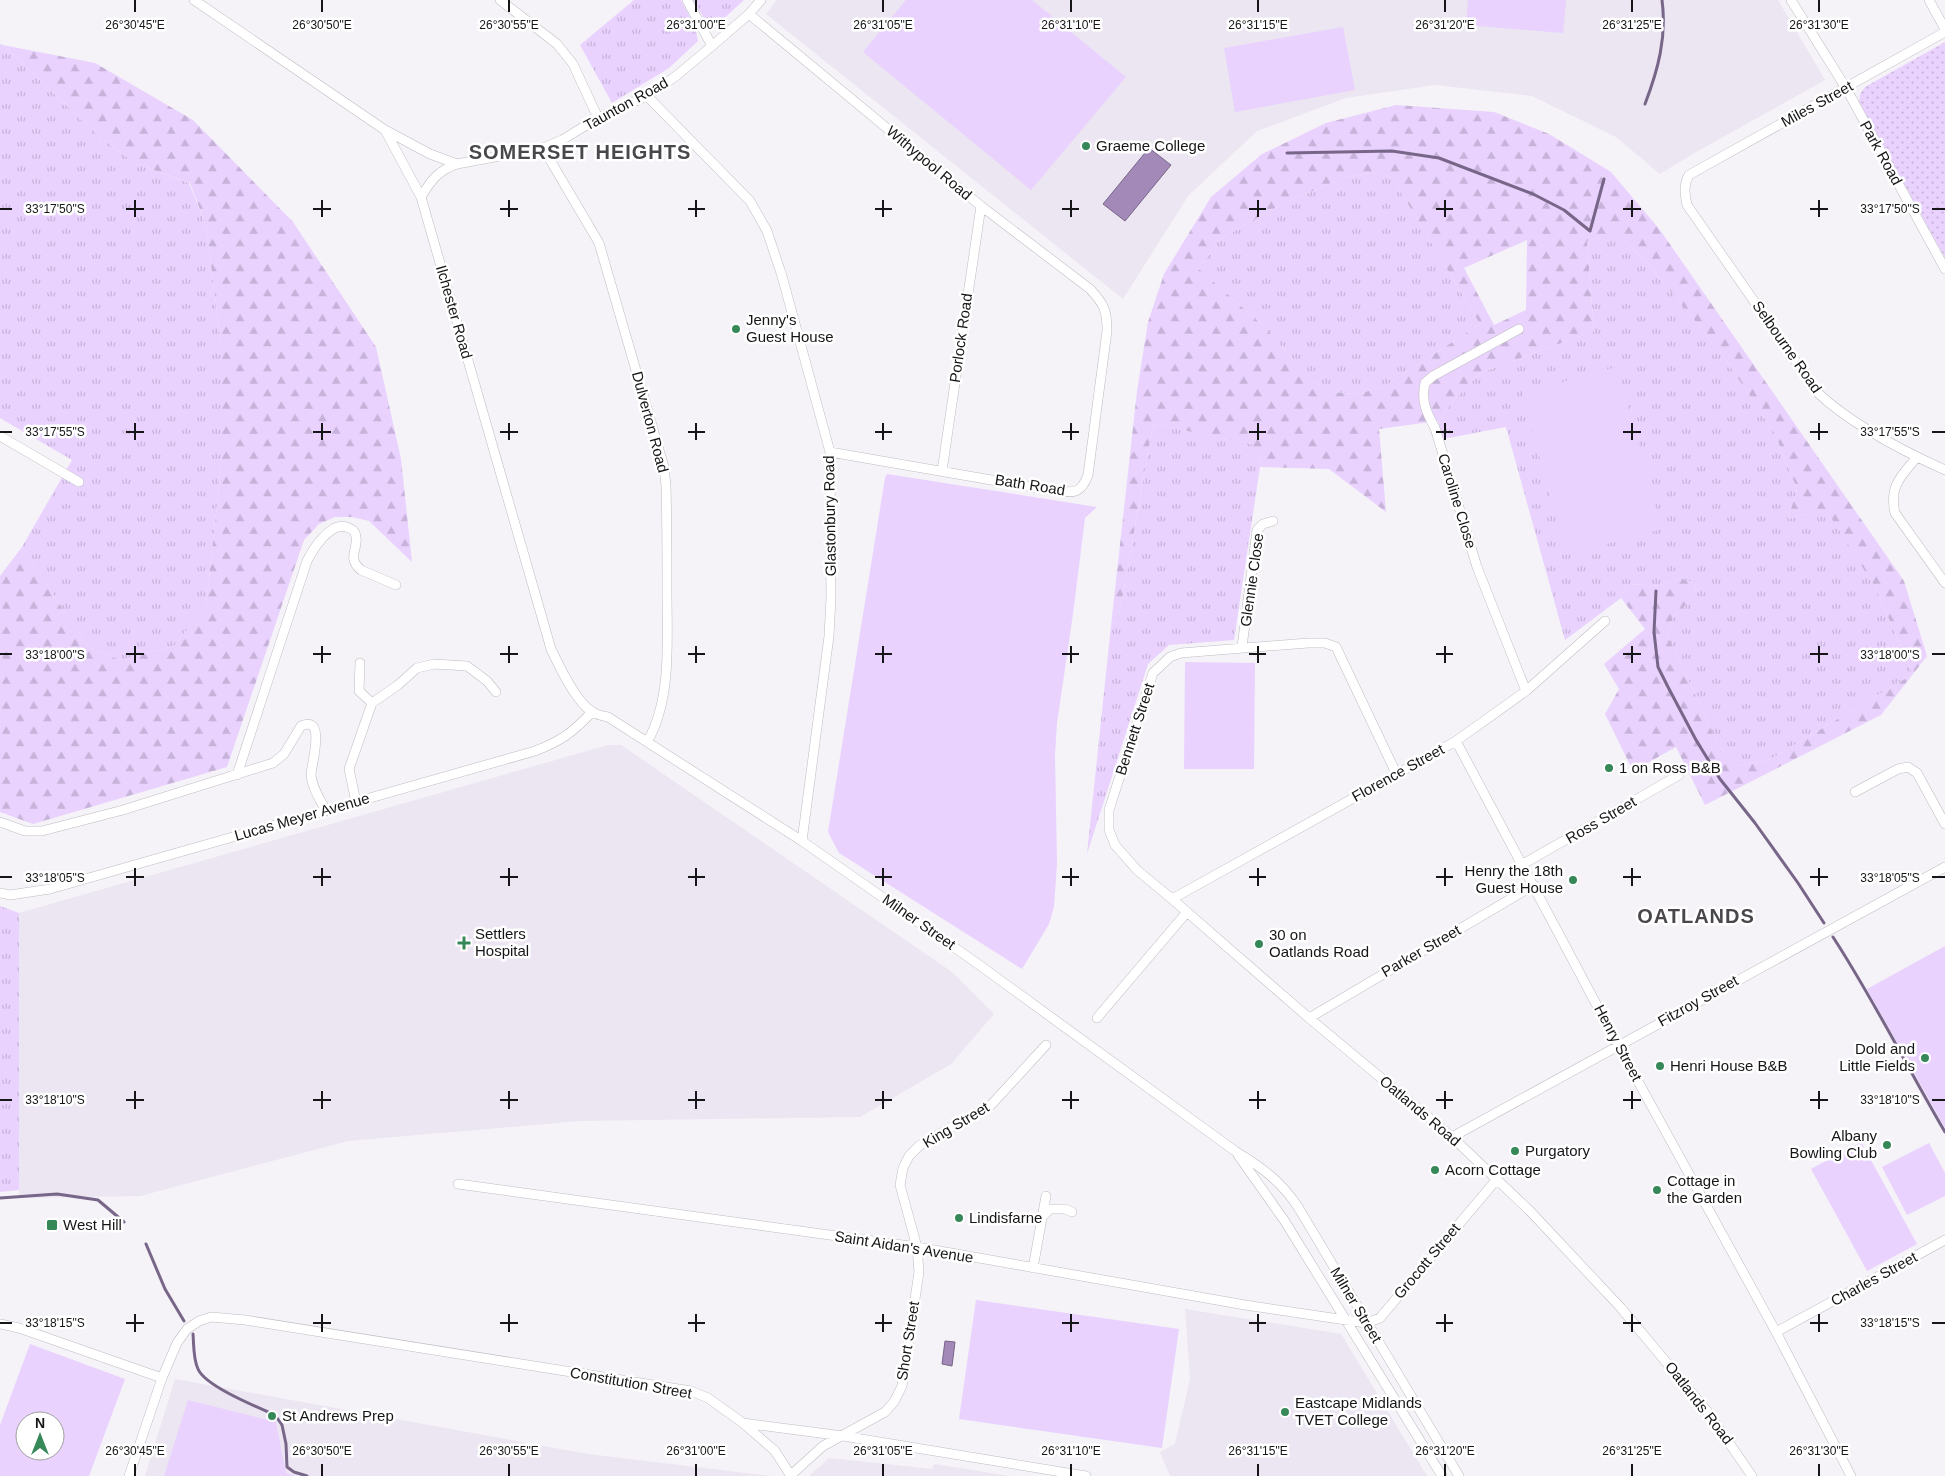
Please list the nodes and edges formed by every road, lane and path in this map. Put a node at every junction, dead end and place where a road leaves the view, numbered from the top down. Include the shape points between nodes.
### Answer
1 (194, 0) edge
2 (500, 0) edge
3 (687, 0) edge
4 (761, 0) edge
5 (1791, 0) edge
6 (1928, 0) edge
7 (749, 14) junction
8 (1945, 31) edge
9 (712, 46) junction
10 (1846, 88) junction
11 (647, 96) junction
12 (598, 118) junction
13 (385, 130) junction
14 (543, 148) junction
15 (457, 164) junction
16 (1689, 175) joint
17 (421, 197) junction
18 (981, 206) junction
19 (1945, 270) edge
20 (1107, 312) joint
21 (1520, 329) dead end
22 (0, 436) edge
23 (830, 452) junction
24 (1917, 457) junction
25 (1945, 470) edge
26 (942, 471) junction
27 (79, 482) dead end
28 (1272, 521) dead end
29 (1945, 584) edge
30 (396, 585) dead end
31 (1605, 621) dead end
32 (1242, 647) junction
33 (360, 662) dead end
34 (1526, 691) junction
35 (496, 692) dead end
36 (372, 703) junction
37 (592, 712) junction
38 (1456, 741) junction
39 (647, 742) junction
40 (1396, 773) junction
41 (236, 774) junction
42 (1679, 775) dead end
43 (1855, 792) dead end
44 (356, 802) junction
45 (326, 811) junction
46 (0, 822) edge
47 (1945, 824) edge
48 (802, 841) junction
49 (1115, 845) joint
50 (1523, 864) junction
51 (1945, 867) edge
52 (1534, 885) junction
53 (0, 892) edge
54 (1172, 899) junction
55 (1187, 912) junction
56 (1097, 1018) dead end
57 (1309, 1018) junction
58 (1618, 1044) junction
59 (1046, 1045) dead end
60 (1452, 1137) junction
61 (1235, 1151) junction
62 (1497, 1179) junction
63 (458, 1184) dead end
64 (1046, 1196) dead end
65 (1072, 1212) dead end
66 (1042, 1217) junction
67 (1945, 1240) edge
68 (917, 1247) junction
69 (1033, 1268) junction
70 (1347, 1322) junction
71 (1366, 1323) junction
72 (0, 1324) edge
73 (1776, 1332) junction
74 (162, 1378) junction
75 (743, 1422) junction
76 (843, 1436) junction
77 (129, 1476) edge
78 (791, 1476) edge
79 (1086, 1476) edge
80 (1442, 1476) edge
81 (1459, 1476) edge
82 (1752, 1476) edge
83 (1851, 1476) edge

1 - 13 street, Ilchester Road
2 - 12 street via 557,44 572,64
3 - 9 street
4 - 7 street, Taunton Road
5 - 10 street, Park Road
6 - 8 street
7 - 9 street, Taunton Road
7 - 18 street, Withypool Road
8 - 10 street, Miles Street
9 - 11 street, Taunton Road
10 - 16 street, Miles Street
10 - 19 street, Park Road
11 - 12 street, Taunton Road
11 - 23 street, Glastonbury Road via 750,201 767,230
12 - 14 street, Taunton Road
13 - 15 street
13 - 17 street, Ilchester Road
14 - 15 street, Taunton Road
14 - 39 street, Dulverton Road via 598,243 664,467 667,644 664,695 654,732
15 - 17 street, Taunton Road via 432,178
16 - 24 street, Selbourne Road via 1684,191 1688,206 1818,393 1836,410
17 - 37 street, Ilchester Road via 551,649 569,684
18 - 20 street, Withypool Road via 1090,289
18 - 26 street, Porlock Road
20 - 26 street, Bath Road via 1088,475 1079,491 1068,492
21 - 34 street, Caroline Close via 1433,376 1426,383 1423,402 1435,428 1477,567
22 - 27 street
23 - 26 street, Bath Road
23 - 48 street, Glastonbury Road via 832,598
24 - 25 street, Selbourne Road
24 - 29 street via 1898,480 1892,501 1895,512
28 - 32 street, Glennie Close via 1257,530
30 - 41 street via 356,566 353,557 356,533 342,526 335,526 329,531 307,562
31 - 34 street, Florence Street
32 - 40 street, Bennett Street via 1325,643 1336,648
32 - 49 street, Bennett Street via 1180,653 1170,657 1153,673 1109,810 1109,830
33 - 36 street via 359,691
34 - 38 street, Florence Street
35 - 36 street via 467,666 434,664 417,668
36 - 44 street via 349,769
37 - 39 street, Milner Street via 608,717
37 - 44 street, Lucas Meyer Avenue via 573,732 535,751
38 - 40 street, Florence Street
38 - 50 street, Henry Street
39 - 48 street, Milner Street
40 - 54 street, Florence Street
41 - 45 street via 279,759 301,726 310,724 317,742 311,773
41 - 46 street via 123,810 42,830 25,831
42 - 50 street, Ross Street
43 - 47 street via 1908,767 1917,773
44 - 45 street, Lucas Meyer Avenue
45 - 53 street, Lucas Meyer Avenue via 50,889 10,895
48 - 61 street, Milner Street
49 - 54 street, Oatlands Road via 1137,870
50 - 52 street, Henry Street
51 - 58 street, Fitzroy Street
52 - 57 street, Parker Street
52 - 58 street, Henry Street
54 - 55 street, Oatlands Road
55 - 56 street
55 - 57 street, Oatlands Road
57 - 60 street, Oatlands Road
58 - 60 street, Fitzroy Street
58 - 73 street, Henry Street
59 - 68 street, King Street via 991,1105 931,1138 910,1156 903,1168 900,1185
60 - 62 street, Oatlands Road
61 - 70 street, Milner Street via 1284,1220
61 - 71 street, Milner Street via 1264,1169 1288,1192
62 - 71 street, Grocott Street via 1380,1318
62 - 82 street, Oatlands Road via 1622,1308 1707,1411
63 - 68 street, Saint Aidan's Avenue
64 - 66 street
65 - 66 street via 1050,1210
66 - 69 street
67 - 73 street, Charles Street
68 - 69 street, Saint Aidan's Avenue
68 - 76 street, Short Street via 919,1272 902,1386 885,1412
69 - 70 street, Saint Aidan's Avenue
70 - 71 street
70 - 80 street, Milner Street
71 - 81 street, Milner Street
72 - 74 street
73 - 83 street, Henry Street
74 - 75 street, Constitution Street via 177,1343 187,1329 211,1318 245,1320 691,1391 708,1398
74 - 77 street
75 - 76 street, Constitution Street
75 - 78 street via 775,1451
76 - 78 street, Short Street via 823,1446
76 - 79 street, Constitution Street

